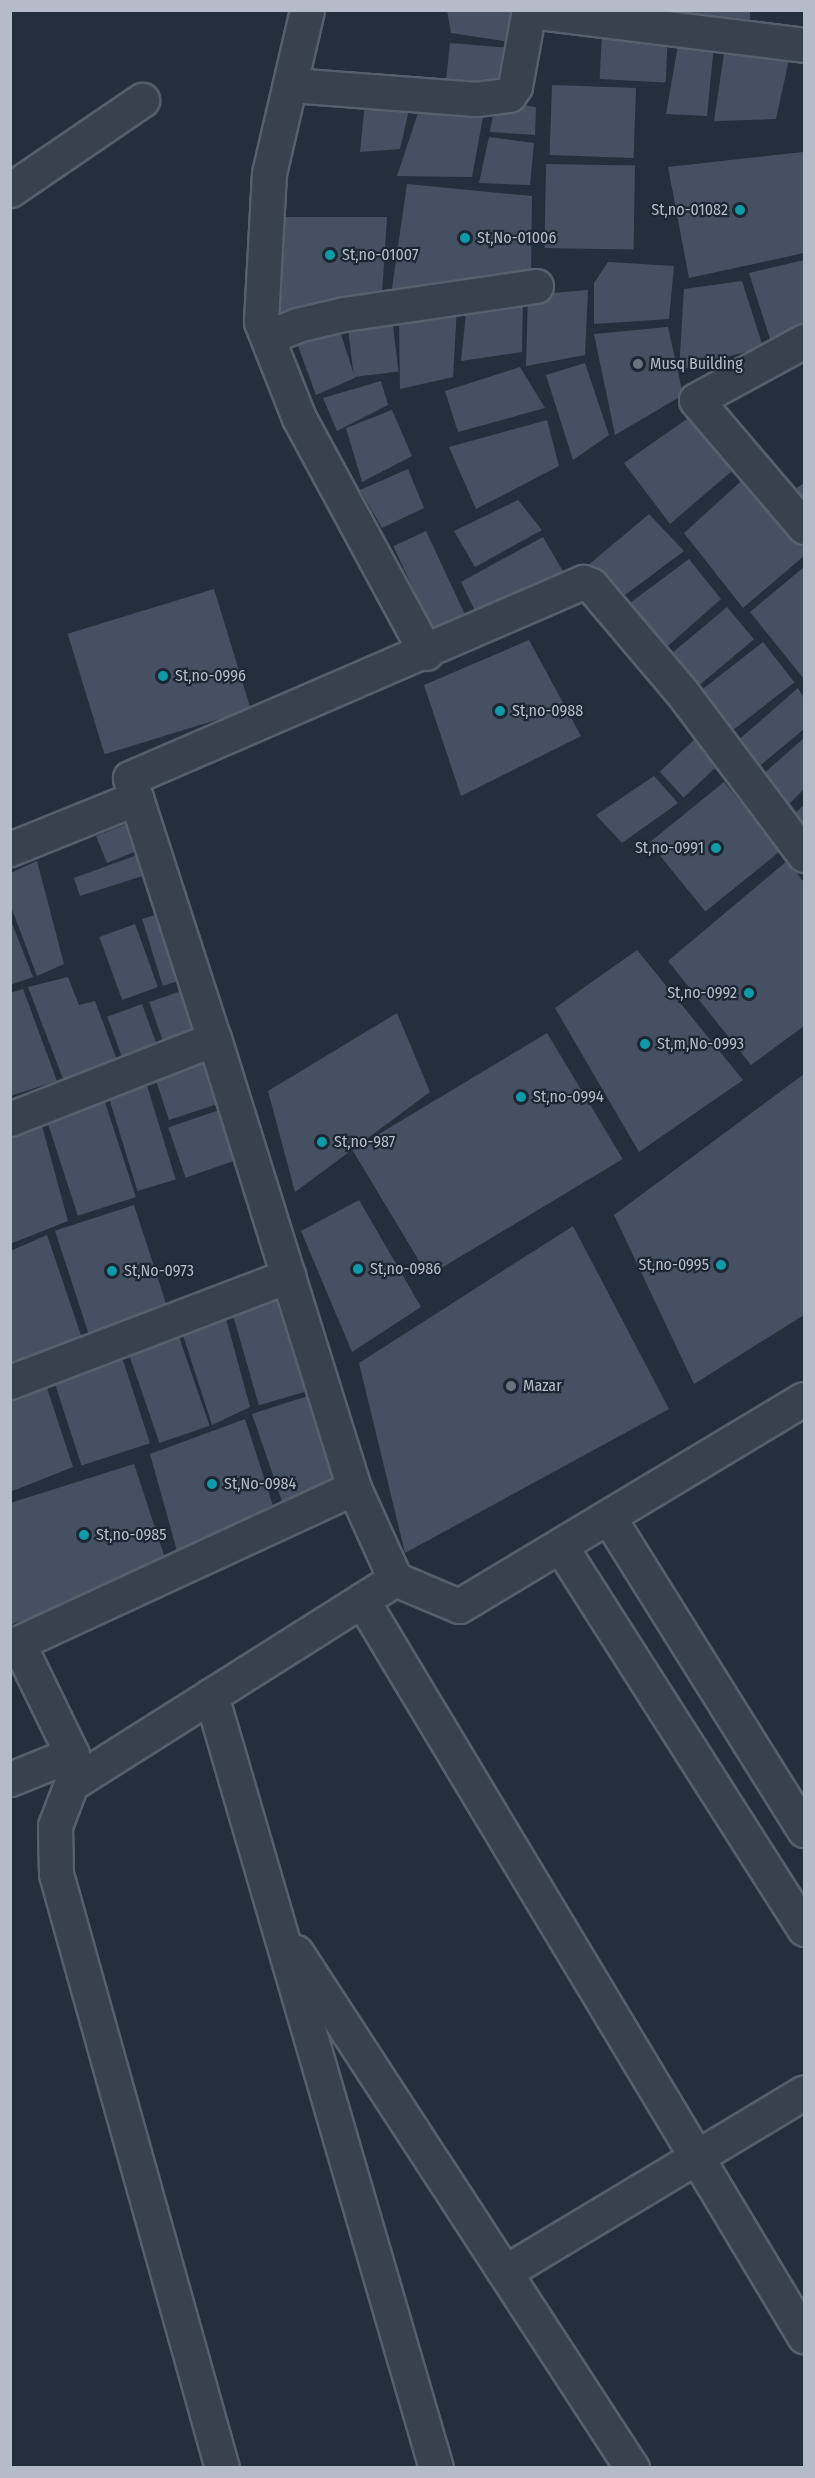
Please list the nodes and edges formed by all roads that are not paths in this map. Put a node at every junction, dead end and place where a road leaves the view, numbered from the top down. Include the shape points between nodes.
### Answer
1 (307, 10) edge
2 (529, 11) edge
3 (804, 45) edge
4 (291, 86) junction
5 (142, 100) dead end
6 (10, 190) edge
7 (536, 286) dead end
8 (268, 337) junction
9 (804, 341) edge
10 (804, 527) edge
11 (426, 653) junction
12 (136, 798) junction
13 (10, 849) edge
14 (804, 855) edge
15 (214, 1039) junction
16 (10, 1119) edge
17 (288, 1276) junction
18 (10, 1382) edge
19 (804, 1399) edge
20 (354, 1488) junction
21 (609, 1518) junction
22 (561, 1547) junction
23 (395, 1579) junction
24 (362, 1600) junction
25 (14, 1644) edge
26 (211, 1695) junction
27 (10, 1779) edge
28 (804, 1830) edge
29 (277, 1922) junction
30 (804, 1929) edge
31 (804, 2092) edge
32 (696, 2156) junction
33 (505, 2272) junction
34 (804, 2336) edge
35 (222, 2468) edge
36 (436, 2468) edge
37 (632, 2468) edge

1 - 4 street
2 - 3 street
2 - 4 street via 515,86 509,95 476,99
4 - 8 street via 270,173 261,322
5 - 6 street
7 - 8 street via 344,314 297,325
8 - 11 street via 299,418
9 - 10 street via 696,400
11 - 12 street via 130,778
11 - 14 street via 583,582 591,585 681,691
12 - 13 street
12 - 15 street
15 - 16 street
15 - 17 street
17 - 18 street
17 - 20 street
19 - 21 street
20 - 23 street
20 - 25 street
21 - 22 street
21 - 28 street
22 - 23 street via 459,1606
22 - 30 street
23 - 24 street
24 - 26 street
24 - 32 street
25 - 27 street via 72,1754
26 - 29 street
26 - 35 street via 71,1784 55,1826 56,1874
29 - 33 street
29 - 36 street
31 - 32 street
32 - 33 street
32 - 34 street
33 - 37 street

